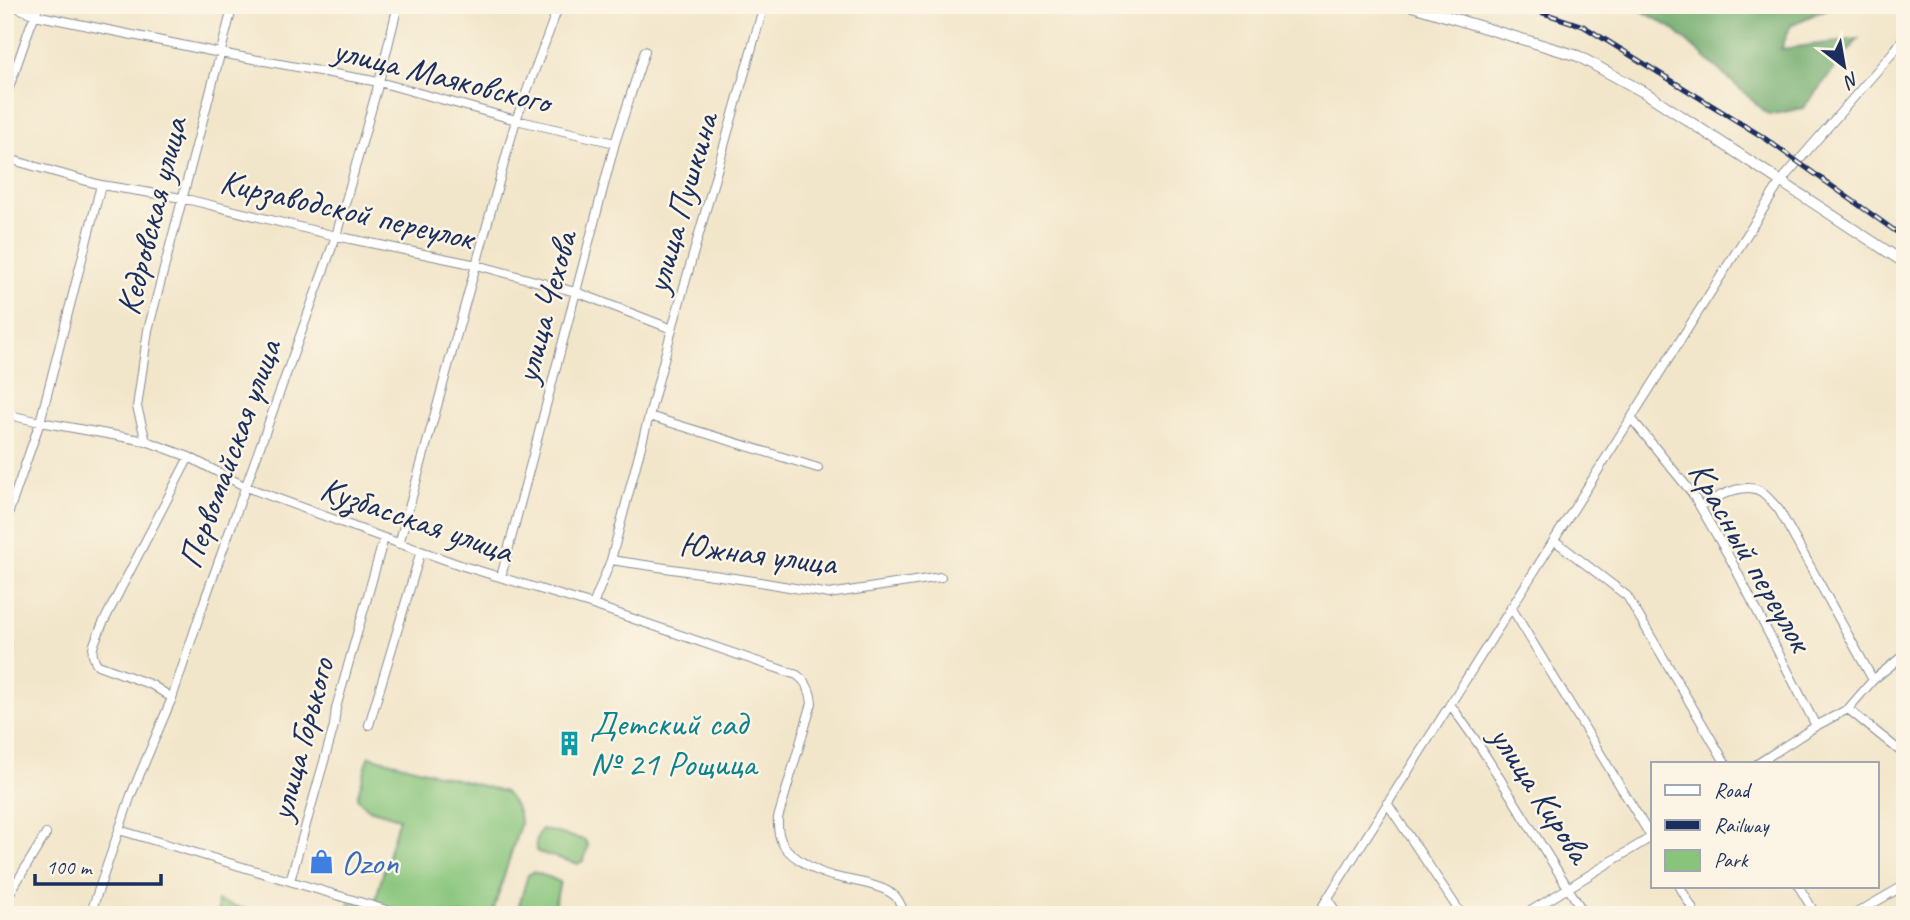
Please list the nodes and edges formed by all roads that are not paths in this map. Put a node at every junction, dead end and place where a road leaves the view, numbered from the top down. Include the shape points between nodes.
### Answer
1 (11, 5) edge
2 (39, 5) edge
3 (233, 5) edge
4 (398, 5) edge
5 (559, 5) edge
6 (764, 5) edge
7 (1409, 5) edge
8 (35, 15) junction
9 (1905, 36) edge
10 (645, 51) dead end
11 (220, 53) junction
12 (379, 82) junction
13 (5, 99) edge
14 (516, 120) junction
15 (615, 143) junction
16 (5, 158) edge
17 (1781, 181) junction
18 (101, 186) junction
19 (182, 198) junction
20 (335, 236) junction
21 (1905, 263) edge
22 (477, 265) junction
23 (575, 292) junction
24 (673, 329) junction
25 (5, 414) edge
26 (649, 416) junction
27 (1631, 418) junction
28 (40, 422) junction
29 (146, 441) junction
30 (188, 457) junction
31 (818, 468) dead end
32 (246, 487) junction
33 (1700, 506) junction
34 (5, 523) edge
35 (384, 538) junction
36 (1554, 540) junction
37 (399, 544) junction
38 (421, 551) junction
39 (611, 561) junction
40 (501, 577) junction
41 (941, 577) dead end
42 (593, 605) junction
43 (1511, 607) junction
44 (1905, 654) edge
45 (1873, 680) junction
46 (172, 698) junction
47 (1450, 704) junction
48 (1848, 709) junction
49 (369, 725) dead end
50 (1816, 726) junction
51 (1905, 755) edge
52 (1725, 762) edge
53 (1760, 762) edge
54 (1387, 803) junction
55 (119, 830) junction
56 (46, 834) dead end
57 (1651, 837) edge
58 (1651, 839) edge
59 (290, 881) junction
60 (1905, 885) edge
61 (1569, 888) junction
62 (1681, 888) edge
63 (1800, 888) edge
64 (1327, 898) junction
65 (5, 901) edge
66 (90, 915) edge
67 (403, 915) edge
68 (905, 915) edge
69 (1317, 915) edge
70 (1338, 915) edge
71 (1462, 915) edge
72 (1524, 915) edge
73 (1585, 915) edge
74 (1696, 915) edge
75 (1816, 915) edge
76 (1853, 915) edge

1 - 8 street, улица Маяковского
2 - 8 street
3 - 11 street, Кедровская улица
4 - 12 street, Первомайская улица
5 - 14 street
6 - 24 street, улица Пушкина
7 - 17 street via 1578,56 1649,94
8 - 11 street, улица Маяковского
8 - 13 street
9 - 17 street
10 - 15 street, улица Чехова
11 - 12 street, улица Маяковского
11 - 19 street, Кедровская улица
12 - 14 street, улица Маяковского
12 - 20 street, Первомайская улица
14 - 15 street, улица Маяковского
14 - 22 street
15 - 23 street, улица Чехова
16 - 18 street, Кирзаводской переулок
17 - 21 street
17 - 27 street
18 - 19 street, Кирзаводской переулок
18 - 28 street
19 - 20 street, Кирзаводской переулок
19 - 29 street, Кедровская улица via 148,330 137,407
20 - 22 street, Кирзаводской переулок
20 - 32 street, Первомайская улица
22 - 23 street, Кирзаводской переулок
22 - 37 street
23 - 24 street, Кирзаводской переулок
23 - 40 street, улица Чехова
24 - 26 street, улица Пушкина
25 - 28 street, Кузбасская улица
26 - 31 street
26 - 39 street, улица Пушкина
27 - 33 street, Красный переулок
27 - 36 street
28 - 29 street, Кузбасская улица
28 - 34 street
29 - 30 street, Кузбасская улица
30 - 32 street, Кузбасская улица
30 - 46 street via 91,652 98,665 152,685
32 - 35 street, Кузбасская улица
32 - 46 street, Первомайская улица
33 - 45 street via 1739,488 1761,491 1779,510
33 - 50 street, Красный переулок
35 - 37 street, Кузбасская улица
35 - 59 street, улица Горького
36 - 43 street
36 - 52 street via 1627,596
37 - 38 street, Кузбасская улица
38 - 40 street, Кузбасская улица
38 - 49 street
39 - 41 street, Южная улица via 829,594
39 - 42 street, улица Пушкина
40 - 42 street, Кузбасская улица
42 - 68 street, Кузбасская улица via 803,679 812,703 779,818 781,843 815,870 885,889 896,897
43 - 47 street
43 - 57 street
44 - 45 street
45 - 48 street
46 - 55 street, Первомайская улица
47 - 54 street
47 - 61 street, улица Кирова
48 - 50 street
48 - 51 street
50 - 53 street
54 - 64 street
54 - 71 street
55 - 59 street
55 - 66 street, Первомайская улица
56 - 65 street
58 - 61 street
59 - 67 street
60 - 76 street
61 - 72 street
61 - 73 street, улица Кирова
62 - 74 street
63 - 75 street
64 - 69 street
64 - 70 street

